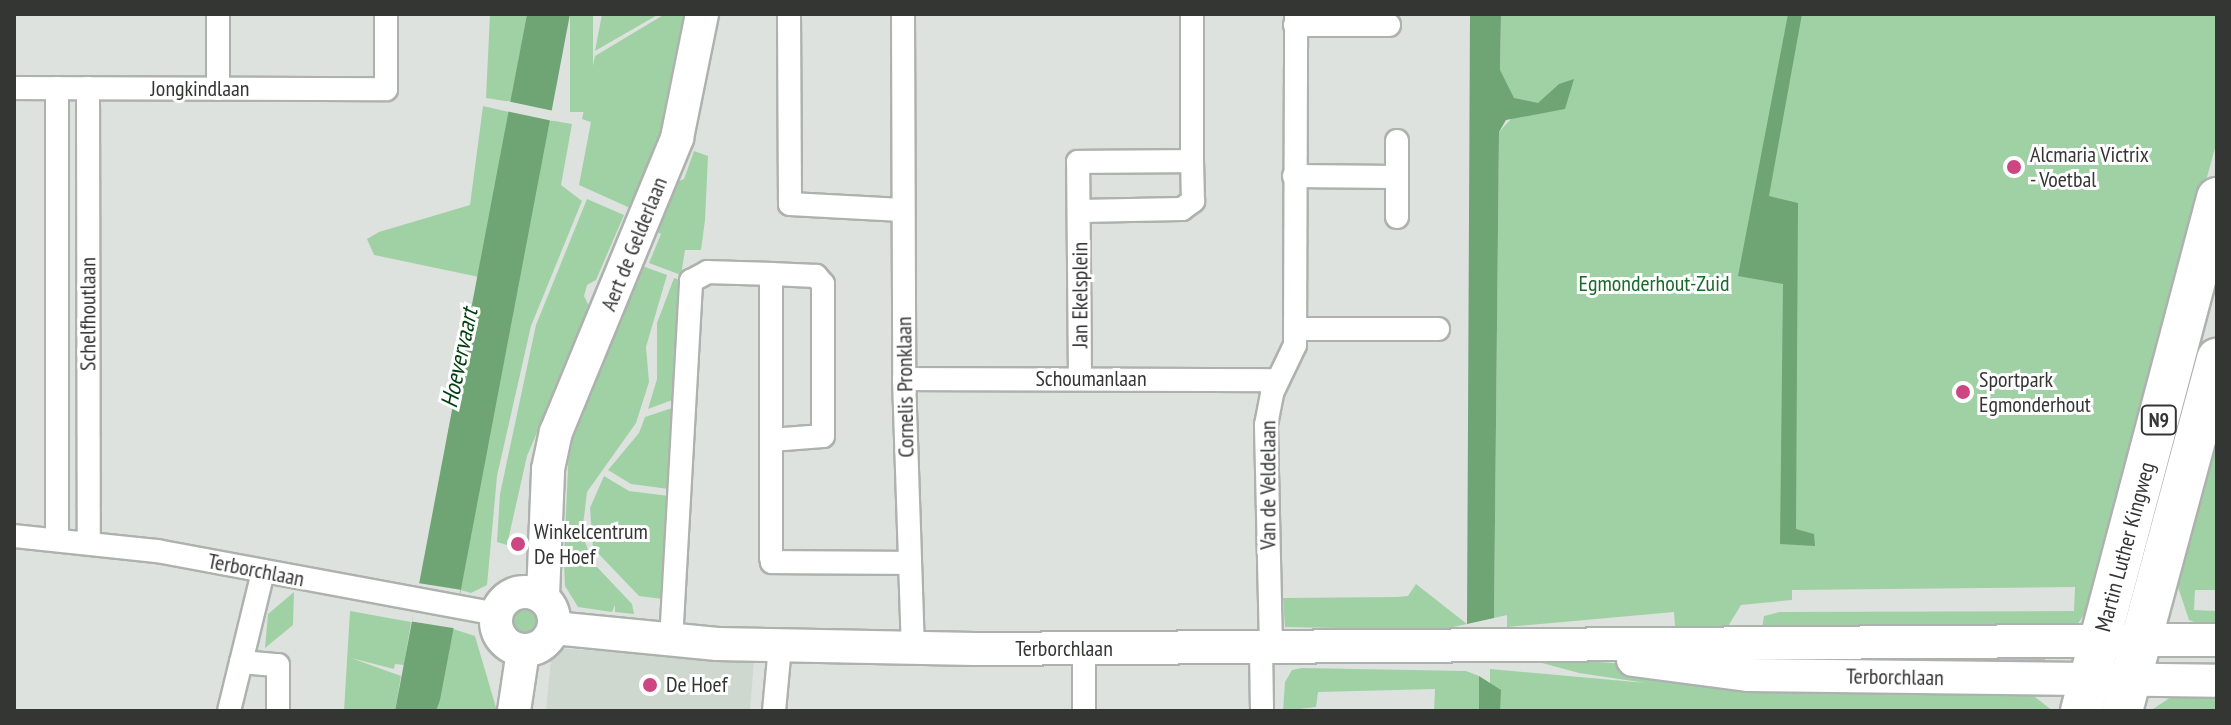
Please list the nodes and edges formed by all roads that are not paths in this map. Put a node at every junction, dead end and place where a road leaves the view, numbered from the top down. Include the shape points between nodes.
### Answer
1 (218, 14) edge
2 (386, 14) edge
3 (702, 14) edge
4 (789, 14) edge
5 (903, 14) edge
6 (1192, 14) edge
7 (1295, 20) edge
8 (1389, 25) dead end
9 (14, 88) edge
10 (57, 88) junction
11 (88, 88) junction
12 (218, 89) junction
13 (1397, 141) dead end
14 (1192, 161) junction
15 (1294, 176) junction
16 (1397, 177) junction
17 (2217, 198) edge
18 (902, 210) junction
19 (1079, 211) junction
20 (1397, 217) dead end
21 (771, 274) junction
22 (1295, 329) junction
23 (1438, 329) dead end
24 (2217, 359) edge
25 (904, 379) junction
26 (1080, 379) junction
27 (1277, 380) junction
28 (771, 440) junction
29 (14, 536) edge
30 (57, 537) junction
31 (89, 540) junction
32 (910, 563) junction
33 (263, 572) junction
34 (531, 594) junction
35 (496, 614) junction
36 (554, 628) junction
37 (2217, 640) edge
38 (671, 641) junction
39 (2142, 642) junction
40 (780, 646) junction
41 (1266, 647) junction
42 (913, 648) junction
43 (1084, 650) junction
44 (523, 651) junction
45 (241, 662) junction
46 (2090, 677) edge
47 (2217, 681) edge
48 (2127, 695) edge
49 (229, 711) edge
50 (278, 711) edge
51 (514, 711) edge
52 (774, 711) edge
53 (1084, 711) edge
54 (1262, 711) edge

1 - 12 street
2 - 12 street, Jongkindlaan via 386,89
3 - 34 street, Aert de Gelderlaan via 677,138 556,432
4 - 18 street via 790,204
5 - 18 street, Cornelis Pronklaan
6 - 14 street, Jan Ekelsplein
7 - 8 street, Van de Veldelaan
7 - 15 street, Van de Veldelaan
9 - 10 street, Jongkindlaan
10 - 11 street, Jongkindlaan
10 - 30 street, Schelfhoutlaan
11 - 12 street, Jongkindlaan
11 - 31 street, Schelfhoutlaan
13 - 16 street
14 - 19 street, Jan Ekelsplein via 1193,201 1182,209
14 - 19 street, Jan Ekelsplein via 1078,162
15 - 16 street
15 - 22 street, Van de Veldelaan
16 - 20 street
17 - 46 highway, Martin Luther Kingweg / N9
18 - 25 street, Cornelis Pronklaan
19 - 26 street, Jan Ekelsplein
21 - 28 street
21 - 28 street via 816,276 823,284 824,432 817,439
21 - 38 street via 708,272 691,281
22 - 23 street
22 - 27 street, Van de Veldelaan via 1290,359
24 - 39 highway, Martin Luther Kingweg / N9
25 - 26 street, Schoumanlaan
25 - 32 street, Cornelis Pronklaan
26 - 27 street, Schoumanlaan
27 - 41 street, Van de Veldelaan via 1268,405 1266,437
28 - 32 street via 772,562
29 - 30 street, Terborchlaan
30 - 31 street, Terborchlaan
31 - 33 street, Terborchlaan
32 - 42 street, Cornelis Pronklaan
33 - 35 street, Terborchlaan
33 - 45 street
34 - 35 street via 506,598
34 - 36 street via 553,611
35 - 44 street via 501,639
36 - 38 street, Terborchlaan
36 - 44 street via 539,647
37 - 39 street, Terborchlaan
38 - 40 street, Terborchlaan
39 - 46 street, Terborchlaan
39 - 48 highway, Martin Luther Kingweg / N9
40 - 42 street, Terborchlaan
40 - 52 street
41 - 43 street, Terborchlaan
41 - 46 street, Terborchlaan via 1749,641
41 - 54 street, Van de Veldelaan
42 - 43 street, Terborchlaan
43 - 53 street
44 - 51 street
45 - 49 street
45 - 50 street via 278,665
46 - 48 street, Terborchlaan
47 - 48 street, Terborchlaan

